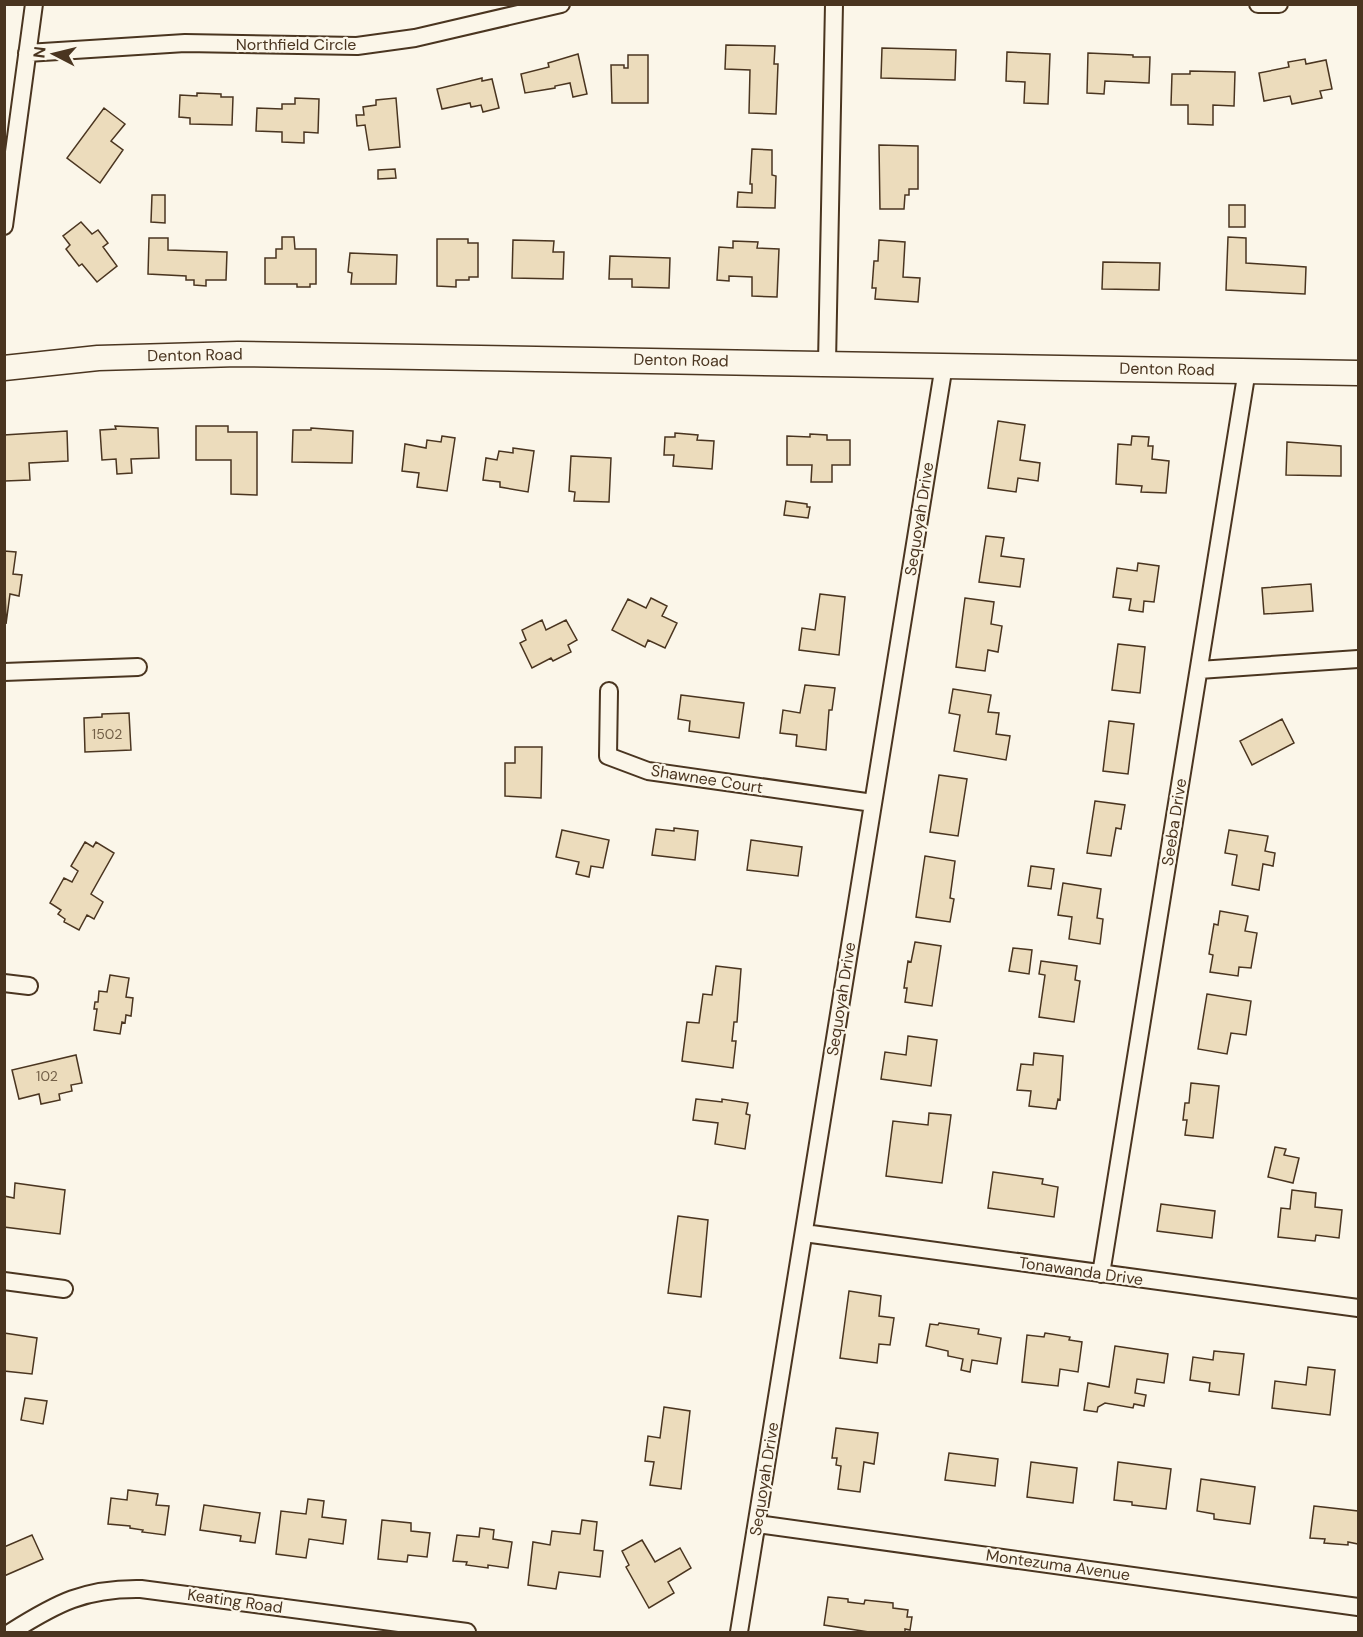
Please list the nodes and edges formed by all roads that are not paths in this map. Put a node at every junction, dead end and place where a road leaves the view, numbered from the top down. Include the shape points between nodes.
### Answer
1 (34, 4) edge
2 (561, 4) edge
3 (834, 4) edge
4 (1258, 4) edge
5 (1279, 4) edge
6 (27, 53) junction
7 (4, 226) edge
8 (827, 363) junction
9 (944, 365) junction
10 (4, 368) edge
11 (1247, 370) junction
12 (1359, 373) edge
13 (1359, 659) edge
14 (138, 667) dead end
15 (1199, 670) junction
16 (4, 672) edge
17 (609, 691) dead end
18 (873, 803) junction
19 (4, 983) edge
20 (29, 986) dead end
21 (804, 1233) junction
22 (1101, 1274) junction
23 (4, 1281) edge
24 (64, 1290) dead end
25 (1359, 1308) edge
26 (757, 1524) junction
27 (1359, 1607) edge
28 (421, 1629) edge
29 (11, 1632) edge
30 (467, 1632) edge
31 (740, 1632) edge

1 - 6 street
2 - 6 street, Northfield Circle via 415,38 357,45 185,42
3 - 8 street
4 - 5 street
6 - 7 street
8 - 9 street, Denton Road
8 - 10 street, Denton Road via 238,354 98,358
9 - 11 street, Denton Road
9 - 18 street, Sequoyah Drive
11 - 12 street, Denton Road
11 - 15 street, Seeba Drive
13 - 15 street
14 - 16 street
15 - 22 street, Seeba Drive
17 - 18 street, Shawnee Court via 608,756 648,771
18 - 21 street, Sequoyah Drive
19 - 20 street
21 - 22 street, Tonawanda Drive
21 - 26 street, Sequoyah Drive
22 - 25 street, Tonawanda Drive
23 - 24 street
26 - 27 street, Montezuma Avenue
26 - 31 street, Sequoyah Drive
28 - 29 street, Keating Road via 121,1588 64,1601
28 - 30 street, Keating Road

